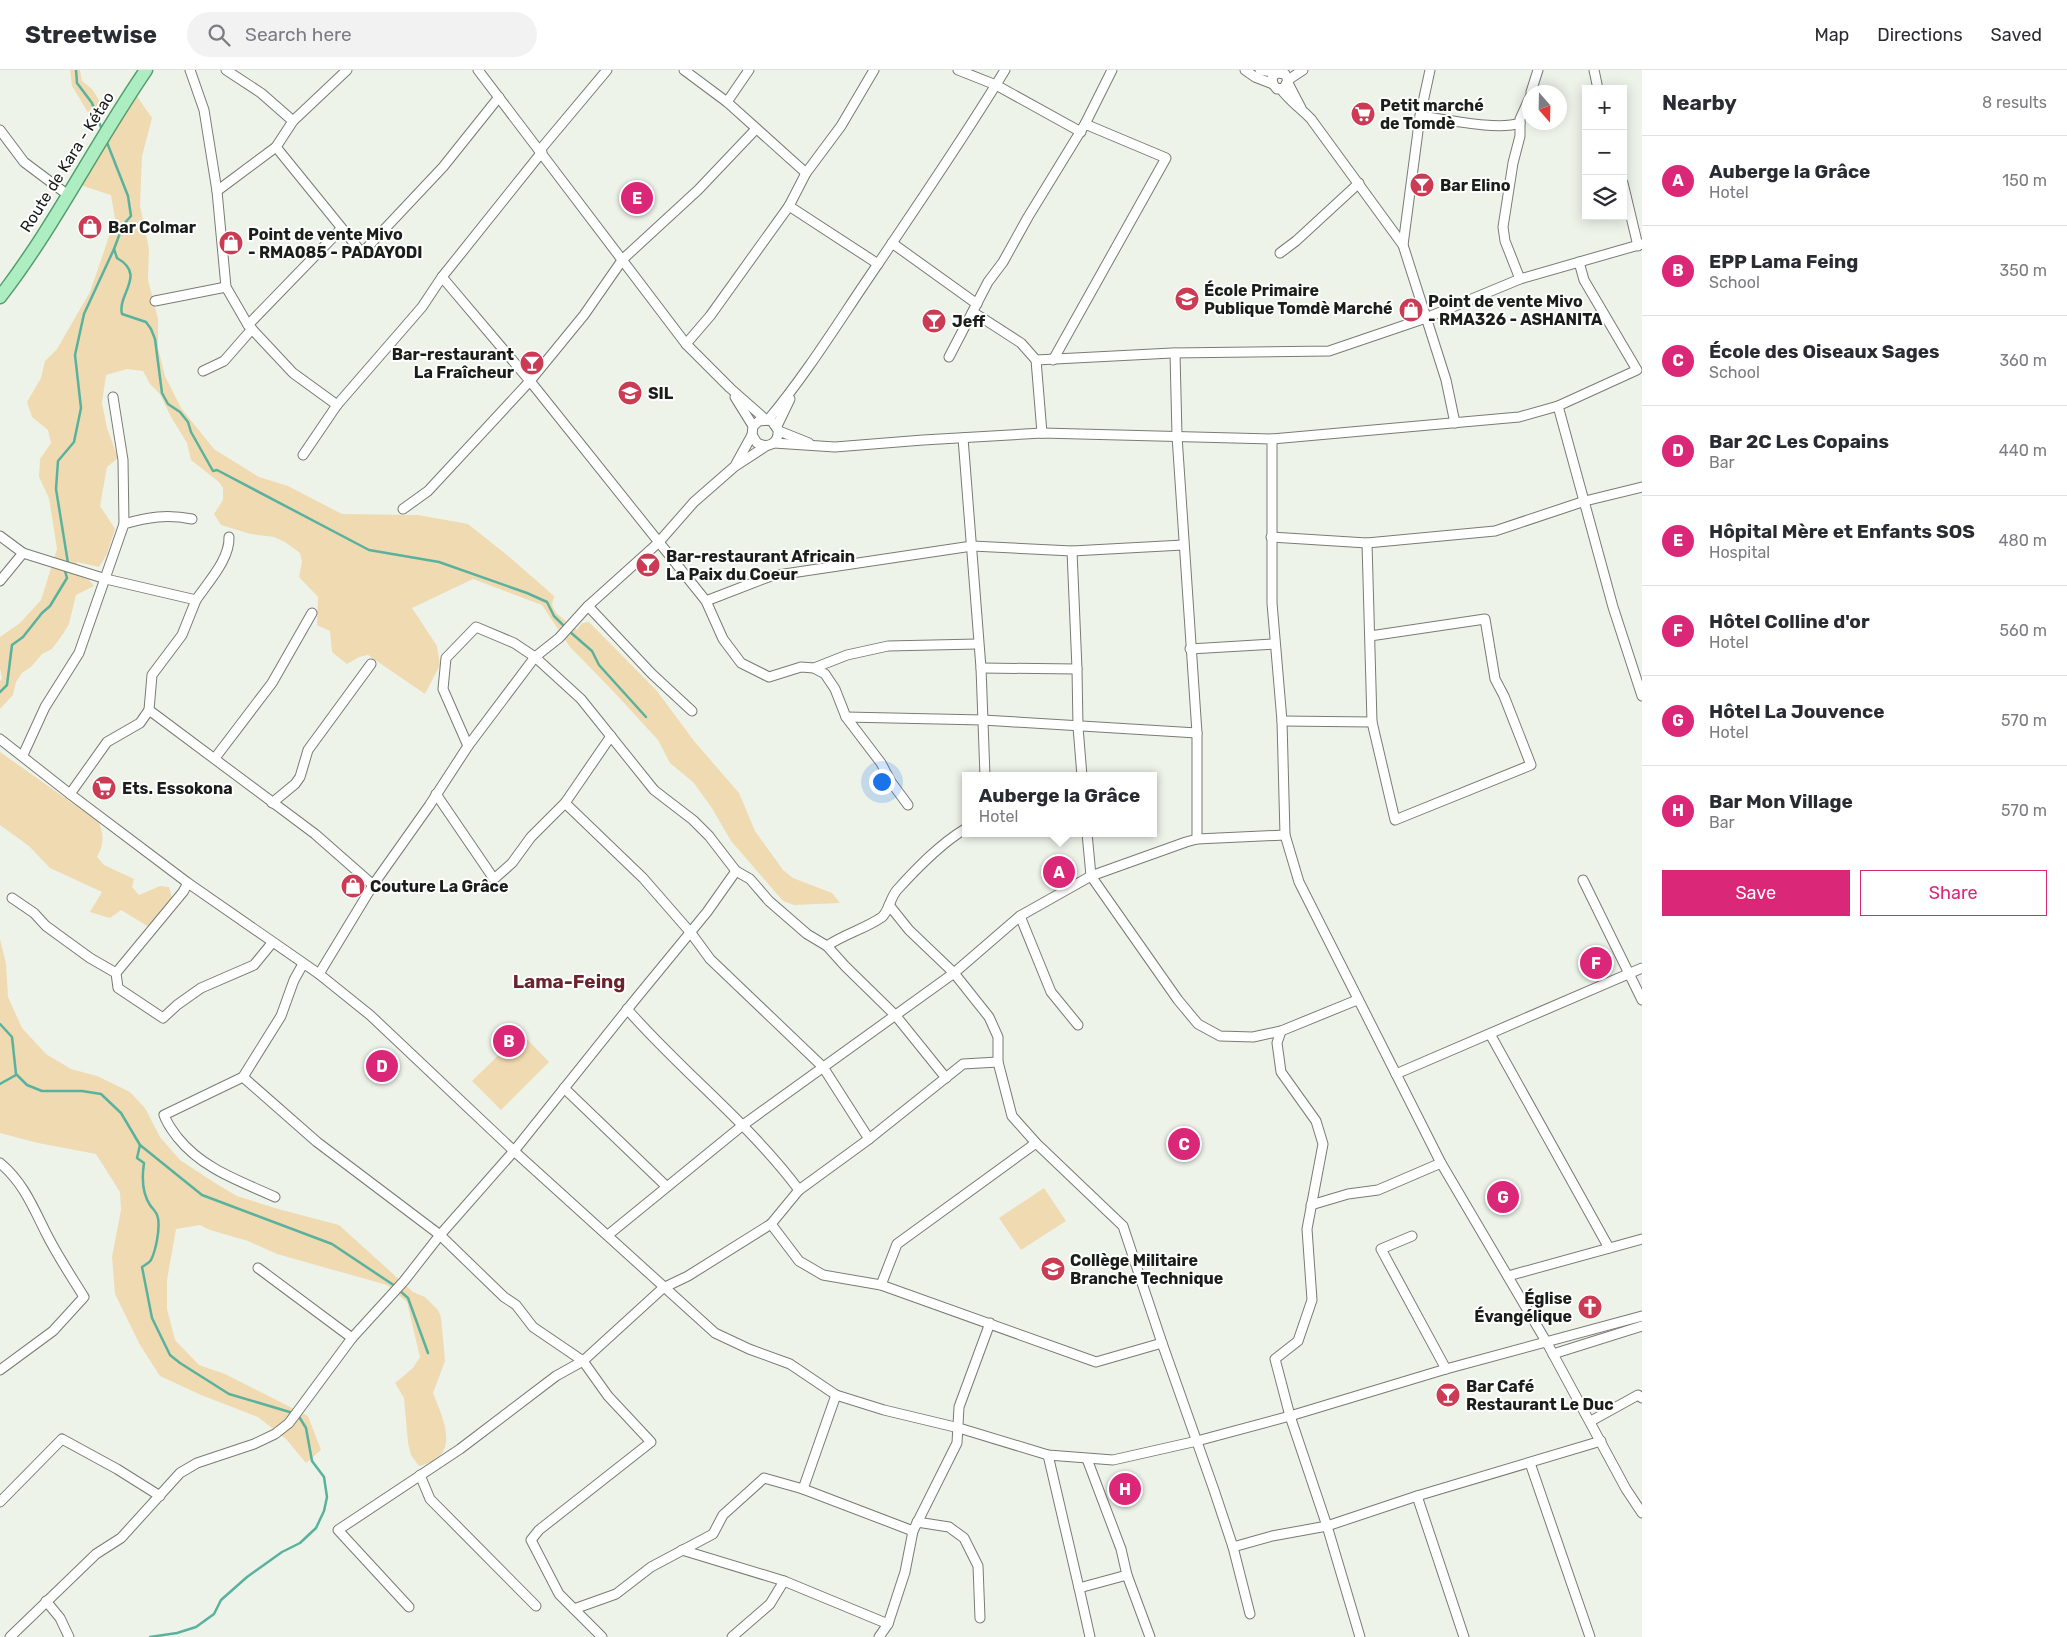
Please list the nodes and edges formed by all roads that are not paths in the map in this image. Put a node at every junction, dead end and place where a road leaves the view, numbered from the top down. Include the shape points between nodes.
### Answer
1 (146, 70) edge
2 (190, 70) edge
3 (226, 70) edge
4 (347, 70) edge
5 (478, 70) edge
6 (608, 70) edge
7 (684, 70) edge
8 (749, 70) edge
9 (874, 70) edge
10 (958, 70) edge
11 (1005, 70) edge
12 (1112, 70) edge
13 (1245, 70) edge
14 (1260, 70) edge
15 (1303, 70) edge
16 (1430, 70) edge
17 (1538, 70) edge
18 (1594, 70) edge
19 (1282, 79) edge
20 (996, 85) junction
21 (1533, 85) edge
22 (1597, 85) edge
23 (499, 96) junction
24 (727, 102) junction
25 (1420, 116) junction
26 (1522, 118) edge
27 (293, 121) junction
28 (1520, 123) junction
29 (1083, 128) junction
30 (756, 129) junction
31 (0, 130) edge
32 (276, 148) junction
33 (541, 151) junction
34 (806, 173) junction
35 (1359, 183) junction
36 (217, 191) junction
37 (68, 195) junction
38 (1627, 198) edge
39 (789, 206) junction
40 (341, 228) junction
41 (892, 243) junction
42 (1403, 244) junction
43 (1640, 245) edge
44 (1280, 253) dead end
45 (623, 259) junction
46 (1580, 262) junction
47 (878, 264) junction
48 (442, 277) junction
49 (1520, 278) junction
50 (226, 287) junction
51 (0, 297) edge
52 (155, 301) dead end
53 (975, 308) junction
54 (1426, 318) junction
55 (250, 327) junction
56 (686, 344) junction
57 (1175, 353) junction
58 (949, 357) dead end
59 (1036, 360) junction
60 (1053, 360) junction
61 (203, 370) dead end
62 (530, 381) junction
63 (795, 387) junction
64 (730, 388) junction
65 (113, 397) dead end
66 (337, 405) junction
67 (1558, 406) junction
68 (767, 419) junction
69 (1455, 423) junction
70 (778, 429) junction
71 (753, 431) junction
72 (1042, 433) junction
73 (1177, 436) junction
74 (962, 438) junction
75 (1272, 439) junction
76 (770, 445) junction
77 (821, 447) junction
78 (302, 455) dead end
79 (734, 467) junction
80 (1642, 487) edge
81 (1585, 501) junction
82 (403, 509) dead end
83 (192, 519) dead end
84 (124, 524) junction
85 (0, 536) edge
86 (1272, 536) junction
87 (229, 537) dead end
88 (1367, 542) junction
89 (658, 543) junction
90 (1184, 545) junction
91 (972, 546) junction
92 (1072, 550) junction
93 (23, 553) junction
94 (106, 579) junction
95 (0, 581) edge
96 (196, 600) junction
97 (706, 601) junction
98 (588, 606) junction
99 (312, 613) dead end
100 (1370, 636) junction
101 (978, 644) junction
102 (1274, 644) junction
103 (1190, 649) junction
104 (535, 657) junction
105 (371, 664) dead end
106 (814, 668) junction
107 (981, 668) junction
108 (1077, 669) junction
109 (1642, 696) edge
110 (150, 710) junction
111 (692, 711) dead end
112 (846, 718) junction
113 (983, 720) junction
114 (1282, 721) junction
115 (1372, 722) junction
116 (1078, 726) junction
117 (1197, 733) junction
118 (611, 736) junction
119 (0, 739) edge
120 (468, 746) junction
121 (23, 755) junction
122 (215, 758) junction
123 (985, 772) edge
124 (1082, 772) edge
125 (70, 794) junction
126 (436, 794) junction
127 (272, 803) junction
128 (565, 803) junction
129 (908, 805) dead end
130 (962, 831) edge
131 (1285, 835) junction
132 (1087, 837) edge
133 (1197, 839) junction
134 (736, 870) junction
135 (1091, 876) junction
136 (1583, 880) dead end
137 (188, 883) junction
138 (373, 885) junction
139 (12, 898) dead end
140 (888, 905) junction
141 (1020, 916) junction
142 (691, 933) junction
143 (272, 943) junction
144 (828, 946) junction
145 (303, 964) junction
146 (1642, 968) edge
147 (116, 973) junction
148 (954, 973) junction
149 (319, 974) junction
150 (1628, 974) junction
151 (1358, 1000) junction
152 (1642, 1000) edge
153 (627, 1009) junction
154 (896, 1016) junction
155 (1078, 1025) dead end
156 (1281, 1031) junction
157 (1490, 1034) junction
158 (998, 1062) junction
159 (822, 1067) junction
160 (1396, 1074) junction
161 (243, 1077) junction
162 (946, 1078) junction
163 (564, 1088) junction
164 (743, 1125) junction
165 (869, 1139) junction
166 (1036, 1143) junction
167 (514, 1151) junction
168 (0, 1163) edge
169 (1441, 1163) junction
170 (666, 1186) junction
171 (799, 1190) junction
172 (275, 1196) dead end
173 (1311, 1205) junction
174 (771, 1224) junction
175 (440, 1235) junction
176 (608, 1235) junction
177 (1412, 1236) dead end
178 (1642, 1239) edge
179 (1609, 1248) junction
180 (258, 1268) dead end
181 (1508, 1276) junction
182 (881, 1285) junction
183 (663, 1288) junction
184 (1642, 1316) edge
185 (990, 1323) junction
186 (1642, 1326) edge
187 (352, 1338) junction
188 (1162, 1343) junction
189 (1547, 1343) junction
190 (1553, 1354) junction
191 (583, 1361) junction
192 (1446, 1369) junction
193 (0, 1370) edge
194 (836, 1395) junction
195 (1642, 1398) edge
196 (1290, 1416) junction
197 (1591, 1421) junction
198 (959, 1428) junction
199 (1197, 1441) junction
200 (1601, 1441) junction
201 (1048, 1455) junction
202 (1088, 1459) junction
203 (1530, 1463) junction
204 (420, 1475) junction
205 (803, 1489) junction
206 (160, 1496) junction
207 (1417, 1496) junction
208 (0, 1502) edge
209 (1642, 1512) edge
210 (917, 1522) junction
211 (1327, 1526) junction
212 (912, 1531) junction
213 (1233, 1547) junction
214 (682, 1550) junction
215 (1127, 1575) junction
216 (784, 1581) junction
217 (1079, 1588) junction
218 (46, 1601) junction
219 (536, 1606) dead end
220 (408, 1607) dead end
221 (574, 1609) junction
222 (1250, 1614) dead end
223 (980, 1618) dead end
224 (888, 1624) junction
225 (10, 1637) edge
226 (69, 1637) edge
227 (602, 1637) edge
228 (732, 1637) edge
229 (879, 1637) edge
230 (1090, 1637) edge
231 (1150, 1637) edge
232 (1360, 1637) edge
233 (1464, 1637) edge
234 (1590, 1637) edge

1 - 37 main road, Route de Kara - Kétao
2 - 36 street via 204,110
3 - 27 street via 261,93
4 - 27 street
5 - 23 street
6 - 33 street
7 - 24 street
8 - 24 street
9 - 34 street via 841,126
10 - 20 street
11 - 20 street
12 - 29 street
13 - 19 street via 1255,77
14 - 19 street
15 - 19 street
16 - 25 street
17 - 21 street
18 - 22 street
19 - 35 street via 1288,99 1301,108
20 - 29 street
20 - 41 street
23 - 33 street
23 - 40 street via 442,167 362,253
24 - 30 street
25 - 28 street via 1483,124 1513,126
25 - 42 street
26 - 28 street
27 - 32 street
28 - 49 street via 1503,227
29 - 53 street
29 - 60 street via 1166,158
30 - 34 street
30 - 45 street via 698,190
31 - 37 street via 24,162
32 - 36 street
32 - 40 street
33 - 45 street
33 - 48 street
34 - 39 street
35 - 42 street
35 - 44 street
36 - 50 street
37 - 51 main road, Route de Kara - Kétao
38 - 43 street
39 - 47 street
39 - 56 street
40 - 55 street
41 - 47 street
41 - 53 street
42 - 54 street
43 - 46 street
45 - 56 street
45 - 62 street via 584,315
46 - 49 street
46 - 67 street via 1584,280 1637,370
47 - 63 street
48 - 62 street
48 - 66 street via 422,307
49 - 54 street
50 - 52 street
50 - 55 street
53 - 58 street
53 - 59 street via 1021,343
54 - 57 street via 1329,351
54 - 69 street via 1446,380
55 - 61 street via 224,361
55 - 66 street via 293,373
56 - 64 street
57 - 60 street
57 - 73 street
59 - 60 street
59 - 72 street
62 - 82 street via 428,492
62 - 89 street
63 - 68 street
63 - 70 street
64 - 68 street
64 - 71 street
65 - 84 street via 125,482
66 - 78 street
67 - 69 street via 1519,417
67 - 81 street
68 - 70 street
68 - 71 street via 759,421
69 - 75 street
70 - 76 street
70 - 77 street
71 - 76 street via 757,443
71 - 79 street
72 - 73 street
72 - 74 street
73 - 75 street
73 - 90 street
74 - 77 street
74 - 91 street
75 - 86 street
76 - 77 street
76 - 79 street
79 - 89 street via 694,502
80 - 81 street
81 - 88 street via 1496,531
81 - 109 street via 1613,607
83 - 84 street via 173,515
84 - 94 street
85 - 93 street
86 - 88 street
86 - 102 street
87 - 96 street via 222,559
88 - 100 street
89 - 97 street
89 - 98 street
90 - 92 street
90 - 103 street
91 - 92 street
91 - 97 street via 771,576
91 - 101 street
92 - 108 street
93 - 94 street
93 - 95 street
94 - 96 street
94 - 121 street via 79,653 45,707
96 - 110 street via 182,635 152,676
97 - 106 street via 723,639 741,663 769,677 801,667
98 - 104 street via 559,638
98 - 111 street
99 - 122 street via 272,683
100 - 115 street
100 - 115 street via 1485,619 1495,679 1531,764 1395,820
101 - 106 street via 888,646 846,655
101 - 107 street
102 - 103 street
102 - 114 street
103 - 117 street
104 - 118 street via 581,699
104 - 120 street
104 - 120 street via 514,643 476,627 446,658 442,689
105 - 127 street via 308,750 300,777
106 - 112 street via 825,674 835,689
107 - 108 street
107 - 113 street
108 - 116 street
110 - 122 street
110 - 125 street via 140,723 107,742
112 - 113 street
112 - 129 street
113 - 116 street
113 - 123 street
114 - 115 street
114 - 131 street
116 - 117 street
116 - 124 street
117 - 133 street
118 - 128 street
118 - 134 street via 654,790 693,820
119 - 121 street
120 - 126 street
121 - 125 street
122 - 127 street
125 - 137 street
126 - 128 street via 494,879
126 - 138 street
127 - 138 street via 315,834
128 - 142 street via 643,878
130 - 140 street via 942,845 896,892
131 - 133 street
131 - 151 street via 1299,882
132 - 135 street
133 - 135 street
134 - 142 street
134 - 144 street via 750,879 807,934
135 - 141 street
135 - 156 street via 1198,1024 1220,1036 1253,1037
136 - 150 street
137 - 143 street
137 - 147 street
138 - 149 street
139 - 147 street via 90,958
140 - 144 street via 883,916
140 - 148 street
141 - 148 street
141 - 155 street via 1051,992
142 - 153 street
142 - 159 street via 710,959
143 - 145 street
143 - 147 street via 254,965 201,988 163,1018 118,988
144 - 154 street
145 - 149 street
145 - 161 street via 282,1016
146 - 150 street
148 - 154 street
148 - 158 street via 989,1017 998,1037
149 - 167 street via 370,1016
150 - 152 street
150 - 157 street
151 - 156 street
151 - 160 street
153 - 163 street
153 - 164 street
154 - 159 street
154 - 162 street
156 - 173 street via 1277,1043 1281,1072 1316,1121 1323,1144
157 - 160 street
157 - 179 street
158 - 162 street via 963,1064
158 - 166 street via 1012,1116
159 - 164 street
159 - 165 street
160 - 169 street
161 - 172 street via 164,1115 189,1151 204,1164
161 - 175 street via 318,1142
162 - 165 street
163 - 167 street
163 - 170 street
164 - 170 street
164 - 171 street
165 - 171 street
166 - 182 street via 897,1244
166 - 188 street via 1123,1226
167 - 175 street
167 - 176 street
168 - 193 street via 18,1180 84,1297 53,1331
169 - 173 street via 1378,1190 1348,1194
169 - 181 street
170 - 176 street
171 - 174 street
173 - 196 street via 1307,1229 1312,1300 1298,1341 1275,1359
174 - 182 street via 799,1261 823,1275
174 - 183 street
175 - 187 street via 404,1282
175 - 191 street via 516,1305 534,1327
176 - 183 street
177 - 192 street via 1381,1249
178 - 179 street
179 - 181 street
180 - 187 street
181 - 189 street
182 - 185 street
183 - 191 street
183 - 194 street via 715,1334 790,1364
184 - 189 street
185 - 188 street via 1096,1362
185 - 198 street via 959,1407
186 - 190 street
187 - 206 street via 289,1423 254,1444 197,1463 180,1473
188 - 199 street
189 - 190 street
189 - 192 street
190 - 197 street
191 - 204 street via 556,1376 460,1449
191 - 221 street via 608,1396 652,1442 539,1530 531,1540 559,1594
192 - 196 street
194 - 198 street
194 - 205 street
195 - 197 street via 1638,1395
196 - 199 street
196 - 211 street
197 - 200 street
198 - 201 street
198 - 210 street via 957,1442
199 - 202 street via 1113,1460
199 - 213 street
200 - 203 street
200 - 209 street
201 - 202 street
201 - 217 street
202 - 215 street via 1121,1549
203 - 207 street
203 - 234 street
204 - 219 street via 430,1499
204 - 220 street via 338,1530
205 - 212 street
205 - 214 street via 764,1478 722,1515 713,1534
206 - 208 street via 62,1440
206 - 218 street via 121,1538 96,1554
207 - 211 street
207 - 233 street
210 - 212 street
210 - 223 street via 949,1527 964,1538 978,1566
211 - 213 street
211 - 232 street
212 - 224 street via 905,1572
213 - 222 street
214 - 216 street
214 - 221 street via 651,1567 616,1594
215 - 217 street
215 - 231 street
216 - 224 street
216 - 228 street via 770,1604
217 - 230 street
218 - 225 street
218 - 226 street via 60,1618
221 - 227 street
224 - 229 street

